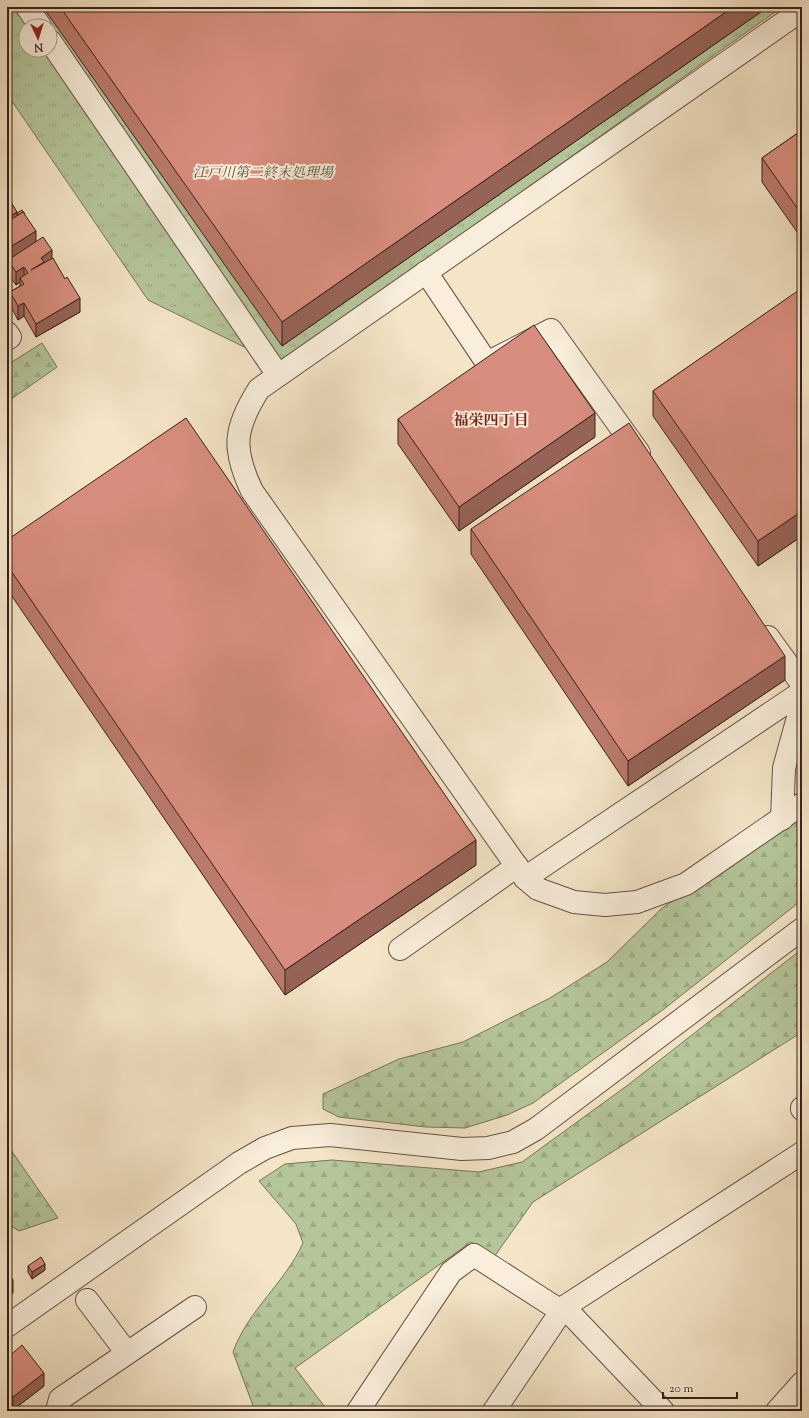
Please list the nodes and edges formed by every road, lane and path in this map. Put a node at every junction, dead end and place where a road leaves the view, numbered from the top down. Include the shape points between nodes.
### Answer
1 (27, 7) edge
2 (802, 10) edge
3 (35, 18) edge
4 (58, 53) edge
5 (426, 272) junction
6 (7, 333) edge
7 (7, 339) edge
8 (278, 376) junction
9 (651, 471) edge
10 (756, 619) edge
11 (802, 684) edge
12 (802, 692) edge
13 (802, 703) edge
14 (802, 804) edge
15 (782, 819) junction
16 (521, 872) junction
17 (802, 929) edge
18 (400, 949) dead end
19 (802, 1153) edge
20 (87, 1300) dead end
21 (195, 1307) dead end
22 (562, 1309) junction
23 (7, 1326) edge
24 (127, 1354) junction
25 (802, 1383) edge
26 (500, 1408) edge
27 (782, 1409) edge
28 (57, 1411) edge
29 (358, 1411) edge
30 (663, 1411) edge

1 - 3 street
2 - 5 street
4 - 8 street
5 - 8 street
5 - 9 street via 487,363 551,330
6 - 7 street via 10,337
8 - 16 street via 259,389 248,405 238,439 242,470 252,491
10 - 11 street
12 - 16 street
13 - 15 street via 784,768
14 - 15 street
15 - 16 street via 686,884 637,902 605,905 574,902 538,889
16 - 18 street
17 - 23 street via 536,1129 513,1142 488,1148 462,1149 330,1135 292,1138 265,1148 239,1163
19 - 22 street
20 - 24 street
21 - 24 street
22 - 26 street
22 - 29 street via 474,1255 451,1272
22 - 30 street
24 - 28 street via 60,1399
25 - 27 street

